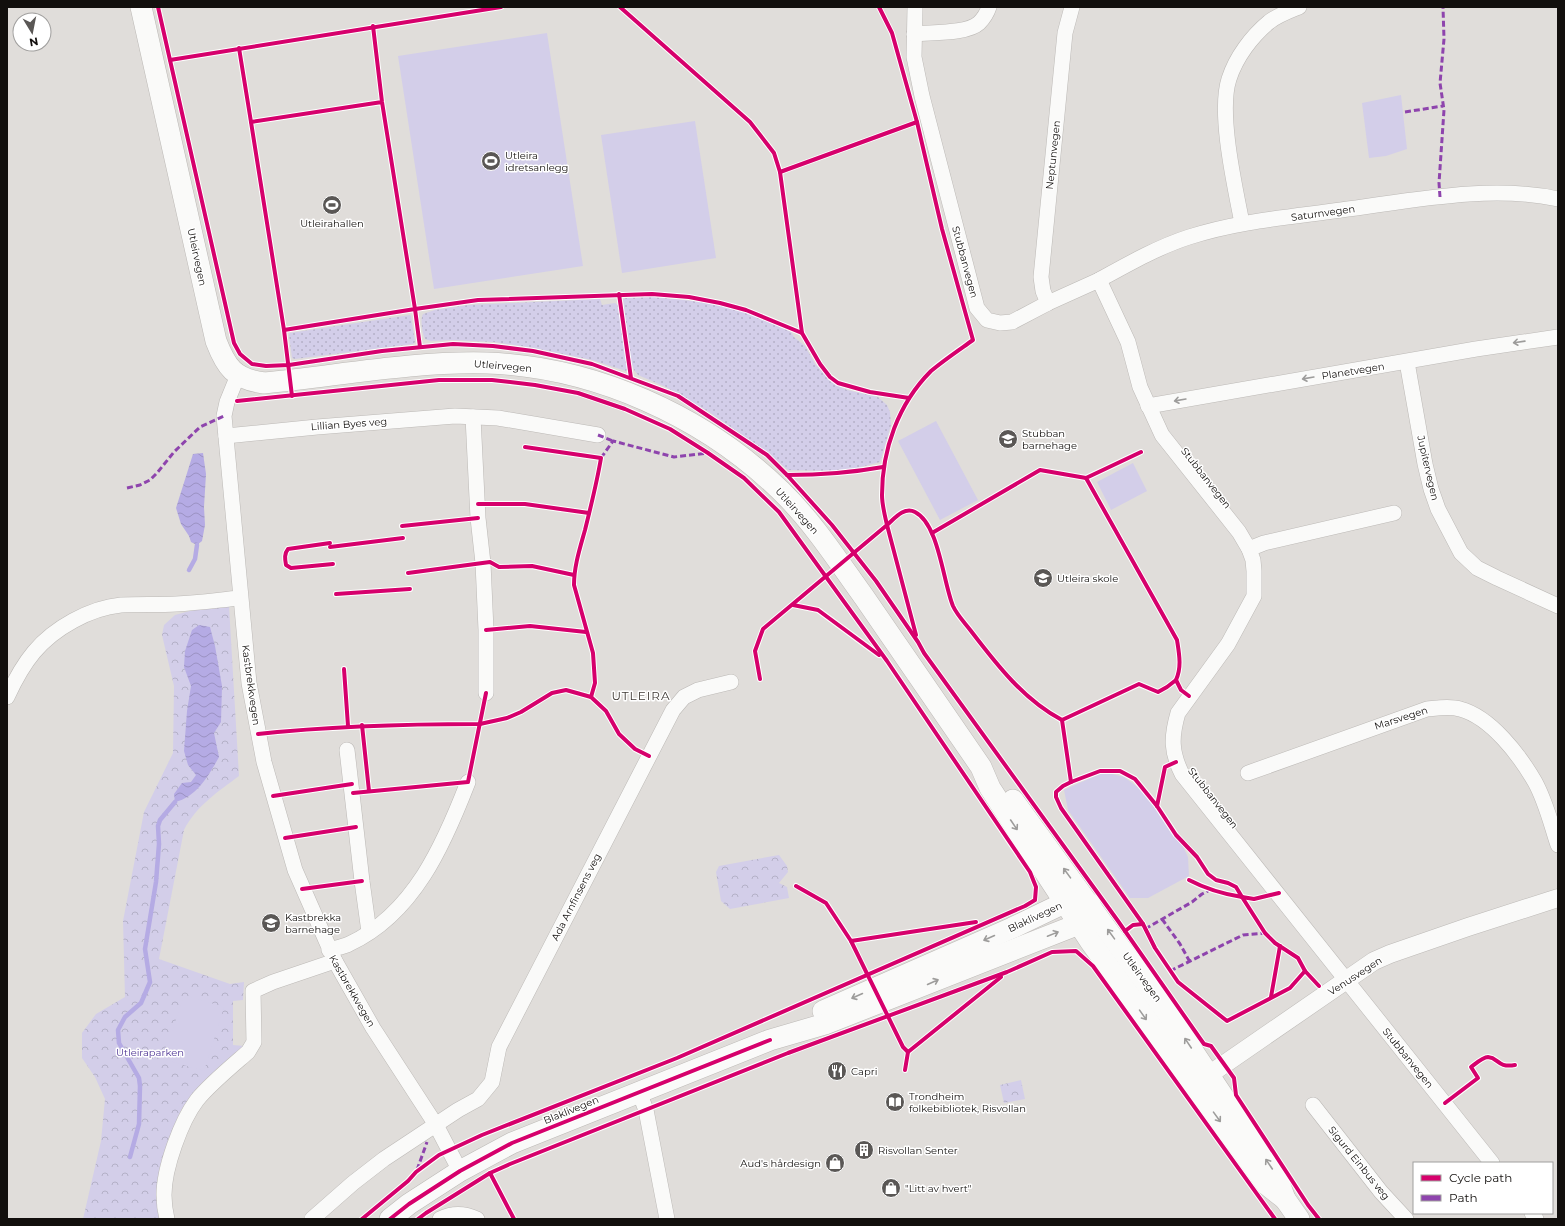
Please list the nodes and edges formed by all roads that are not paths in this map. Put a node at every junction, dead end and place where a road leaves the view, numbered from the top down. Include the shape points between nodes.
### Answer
1 (141, 7) edge
2 (989, 7) edge
3 (1072, 7) edge
4 (1299, 7) edge
5 (916, 8) edge
6 (914, 34) junction
7 (1558, 199) edge
8 (1242, 223) junction
9 (1099, 280) junction
10 (1048, 303) junction
11 (1558, 337) edge
12 (1408, 362) junction
13 (238, 375) junction
14 (1148, 406) junction
15 (473, 417) junction
16 (598, 435) dead end
17 (226, 436) junction
18 (1394, 513) dead end
19 (1249, 549) junction
20 (240, 598) junction
21 (1558, 606) edge
22 (731, 682) dead end
23 (486, 693) dead end
24 (7, 697) edge
25 (348, 750) dead end
26 (981, 767) junction
27 (1248, 773) dead end
28 (468, 782) dead end
29 (1558, 845) edge
30 (1558, 898) edge
31 (1066, 902) junction
32 (1090, 904) junction
33 (1079, 924) junction
34 (369, 932) junction
35 (332, 955) junction
36 (1346, 980) junction
37 (770, 1040) junction
38 (1202, 1080) junction
39 (639, 1092) junction
40 (1313, 1105) dead end
41 (436, 1125) junction
42 (1491, 1162) edge
43 (460, 1171) junction
44 (167, 1219) edge
45 (312, 1219) edge
46 (390, 1219) edge
47 (440, 1219) edge
48 (477, 1219) edge
49 (667, 1219) edge
50 (1299, 1219) edge
51 (1406, 1219) edge

1 - 13 main road, Utleirvegen via 216,341 223,360
2 - 6 street via 984,18 970,28
3 - 10 street, Neptunvegen via 1065,33 1041,277
4 - 8 street via 1278,16 1254,37 1242,53 1229,79 1226,114
5 - 6 street, Stubbanvegen
6 - 10 street, Stubbanvegen via 914,57 922,96 977,308 987,320 1005,324
7 - 8 street, Saturnvegen via 1500,193 1440,197
8 - 9 street, Saturnvegen via 1191,236
9 - 10 street, Stubbanvegen
9 - 14 street, Stubbanvegen via 1128,342
11 -> 12 street, Planetvegen
12 -> 14 street, Planetvegen
12 - 21 street, Jupitervegen via 1430,489 1450,536 1461,553 1477,568
13 - 17 street, Kastbrekkvegen via 224,416
13 - 26 main road, Utleirvegen via 250,381 264,383 422,365 489,364 526,367 585,379 618,390 675,415 727,447 754,468 802,514 854,583
14 - 19 street, Stubbanvegen via 1162,435 1239,532
15 - 16 street, Lillian Byes veg via 498,418
15 - 17 street, Lillian Byes veg via 411,419
15 - 23 street via 483,563
17 - 20 street, Kastbrekkvegen
18 - 19 street
19 - 36 street, Stubbanvegen via 1253,560 1254,596 1228,644 1178,713 1172,740 1173,751 1182,774
20 - 24 street via 175,604 120,605 85,616 67,625 34,653
20 - 35 street, Kastbrekkvegen via 249,683 264,762 294,870
22 - 41 street, Ada Arnfinsens veg via 698,690 684,697 673,710 499,1047 492,1082 478,1099
25 - 34 street
26 -> 31 main road, Utleirvegen via 990,788
32 -> 26 main road, Utleirvegen via 1000,781
27 - 29 street, Marsvegen via 1427,709 1460,709 1476,715 1496,731 1518,757 1535,783
28 - 34 street via 450,828 422,879 397,910
30 - 36 street, Venusvegen via 1390,954 1374,961
31 - 32 main road, Blaklivegen
31 - 33 main road, Utleirvegen
31 -> 37 main road, Blaklivegen via 819,1013
32 - 33 main road
38 -> 32 main road, Utleirvegen via 1166,1011
37 -> 33 main road, Blaklivegen via 825,1024
33 -> 38 main road, Utleirvegen
34 - 35 street
35 - 41 street, Kastbrekkvegen via 373,1028
35 - 44 street via 253,991 254,1042 248,1052 198,1099 188,1112 178,1136 165,1180
36 - 38 street, Venusvegen
36 - 42 street, Stubbanvegen
37 - 39 main road, Blaklivegen
38 - 50 main road, Utleirvegen via 1267,1185 1285,1199
39 - 43 main road, Blaklivegen via 512,1143
39 - 49 street via 646,1110
40 - 51 street, Sigurd Einbus veg via 1381,1192
41 - 43 street, Kastbrekkvegen
41 - 45 street, Ada Arnfinsens veg via 378,1164
43 - 46 main road, Blaklivegen
47 - 48 street via 458,1214

